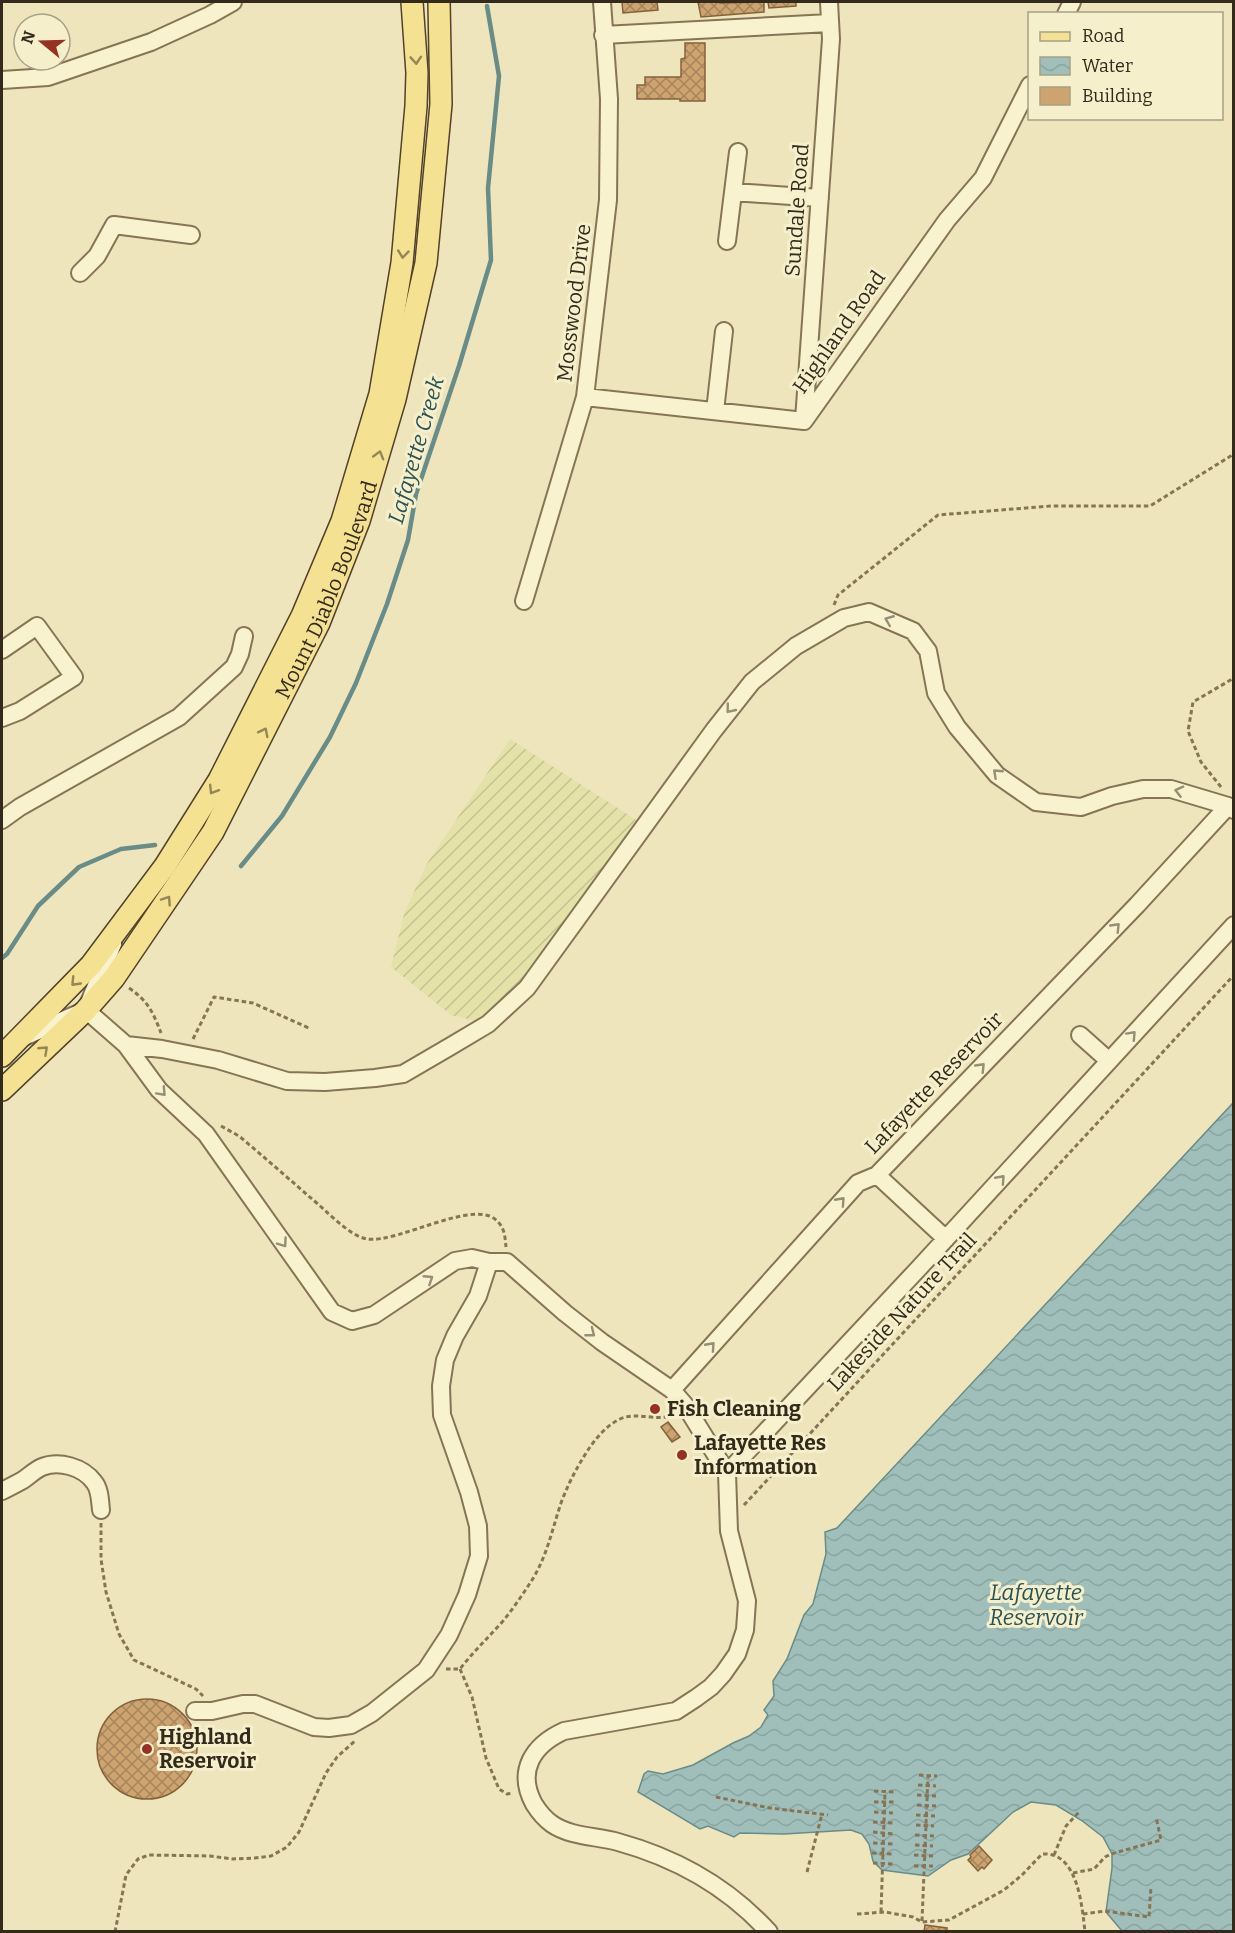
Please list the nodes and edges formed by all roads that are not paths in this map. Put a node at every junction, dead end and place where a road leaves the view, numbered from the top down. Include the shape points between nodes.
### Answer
1 (233, 2) edge
2 (411, 2) edge
3 (439, 2) edge
4 (602, 2) edge
5 (829, 2) edge
6 (830, 23) junction
7 (603, 35) junction
8 (2, 80) edge
9 (1028, 87) edge
10 (738, 152) dead end
11 (733, 192) junction
12 (820, 198) junction
13 (191, 234) dead end
14 (727, 241) dead end
15 (80, 273) dead end
16 (724, 331) dead end
17 (585, 397) junction
18 (715, 411) junction
19 (804, 421) junction
20 (524, 600) dead end
21 (244, 636) dead end
22 (2, 650) edge
23 (2, 718) edge
24 (1231, 808) edge
25 (2, 820) edge
26 (121, 925) junction
27 (1233, 925) edge
28 (86, 1010) junction
29 (1080, 1035) dead end
30 (18, 1040) junction
31 (126, 1045) junction
32 (2, 1056) edge
33 (1108, 1060) junction
34 (2, 1090) edge
35 (877, 1175) junction
36 (946, 1239) junction
37 (489, 1262) junction
38 (672, 1390) junction
39 (727, 1473) junction
40 (2, 1491) edge
41 (101, 1510) road end
42 (198, 1712) road end
43 (770, 1932) edge

1 - 8 street via 151,42 58,74
2 -> 26 main road, Mount Diablo Boulevard via 416,106 402,263 380,394 342,521 302,616 219,780 165,866
28 -> 3 main road, Mount Diablo Boulevard via 114,978 213,832 319,623 359,521 395,399 426,263 441,104
4 - 7 street, Mosswood Drive
5 - 6 street, Sundale Road
6 - 7 street
6 - 12 street, Sundale Road
7 - 17 street, Mosswood Drive via 609,99 608,200
9 - 19 street, Highland Road via 982,178 947,220
10 - 11 street
11 - 12 street
11 - 14 street
12 - 19 street, Sundale Road
13 - 15 street via 114,225 97,256
16 - 18 street
17 - 18 street, Highland Road
17 - 20 street, Mosswood Drive
18 - 19 street, Highland Road
21 - 25 street via 234,667 179,717
22 - 23 street via 37,626 74,677
24 -> 31 street via 1171,789 1112,796 1082,807 1036,802 997,774 957,728 936,693 928,651 913,631 869,612 844,618 796,646 752,682 527,988 488,1024 404,1074 287,1082 218,1060
35 -> 24 street, Lafayette Reservoir
26 - 28 street
26 -> 30 main road, Mount Diablo Boulevard via 91,965
33 -> 27 street
28 - 30 street
28 - 31 street
34 -> 28 main road, Mount Diablo Boulevard
29 - 33 street
30 - 32 main road, Mount Diablo Boulevard
31 -> 37 street via 159,1090 206,1134 332,1312 352,1321 374,1315 455,1261 472,1258
36 -> 33 street
35 - 36 street
38 -> 35 street, Lafayette Reservoir via 858,1183
36 - 39 street
37 -> 38 street via 507,1262 602,1342
37 - 42 street via 478,1296 445,1360 441,1386 442,1415 478,1526 479,1556 467,1595 443,1644 426,1670 351,1725 314,1727 255,1704
38 - 39 street
39 - 43 street via 729,1522 747,1601 745,1630 737,1654 711,1687 676,1711 564,1731 551,1737 530,1760 527,1783 530,1796 553,1825 633,1846 674,1863 715,1884
40 - 41 street via 39,1468 61,1464 94,1481

